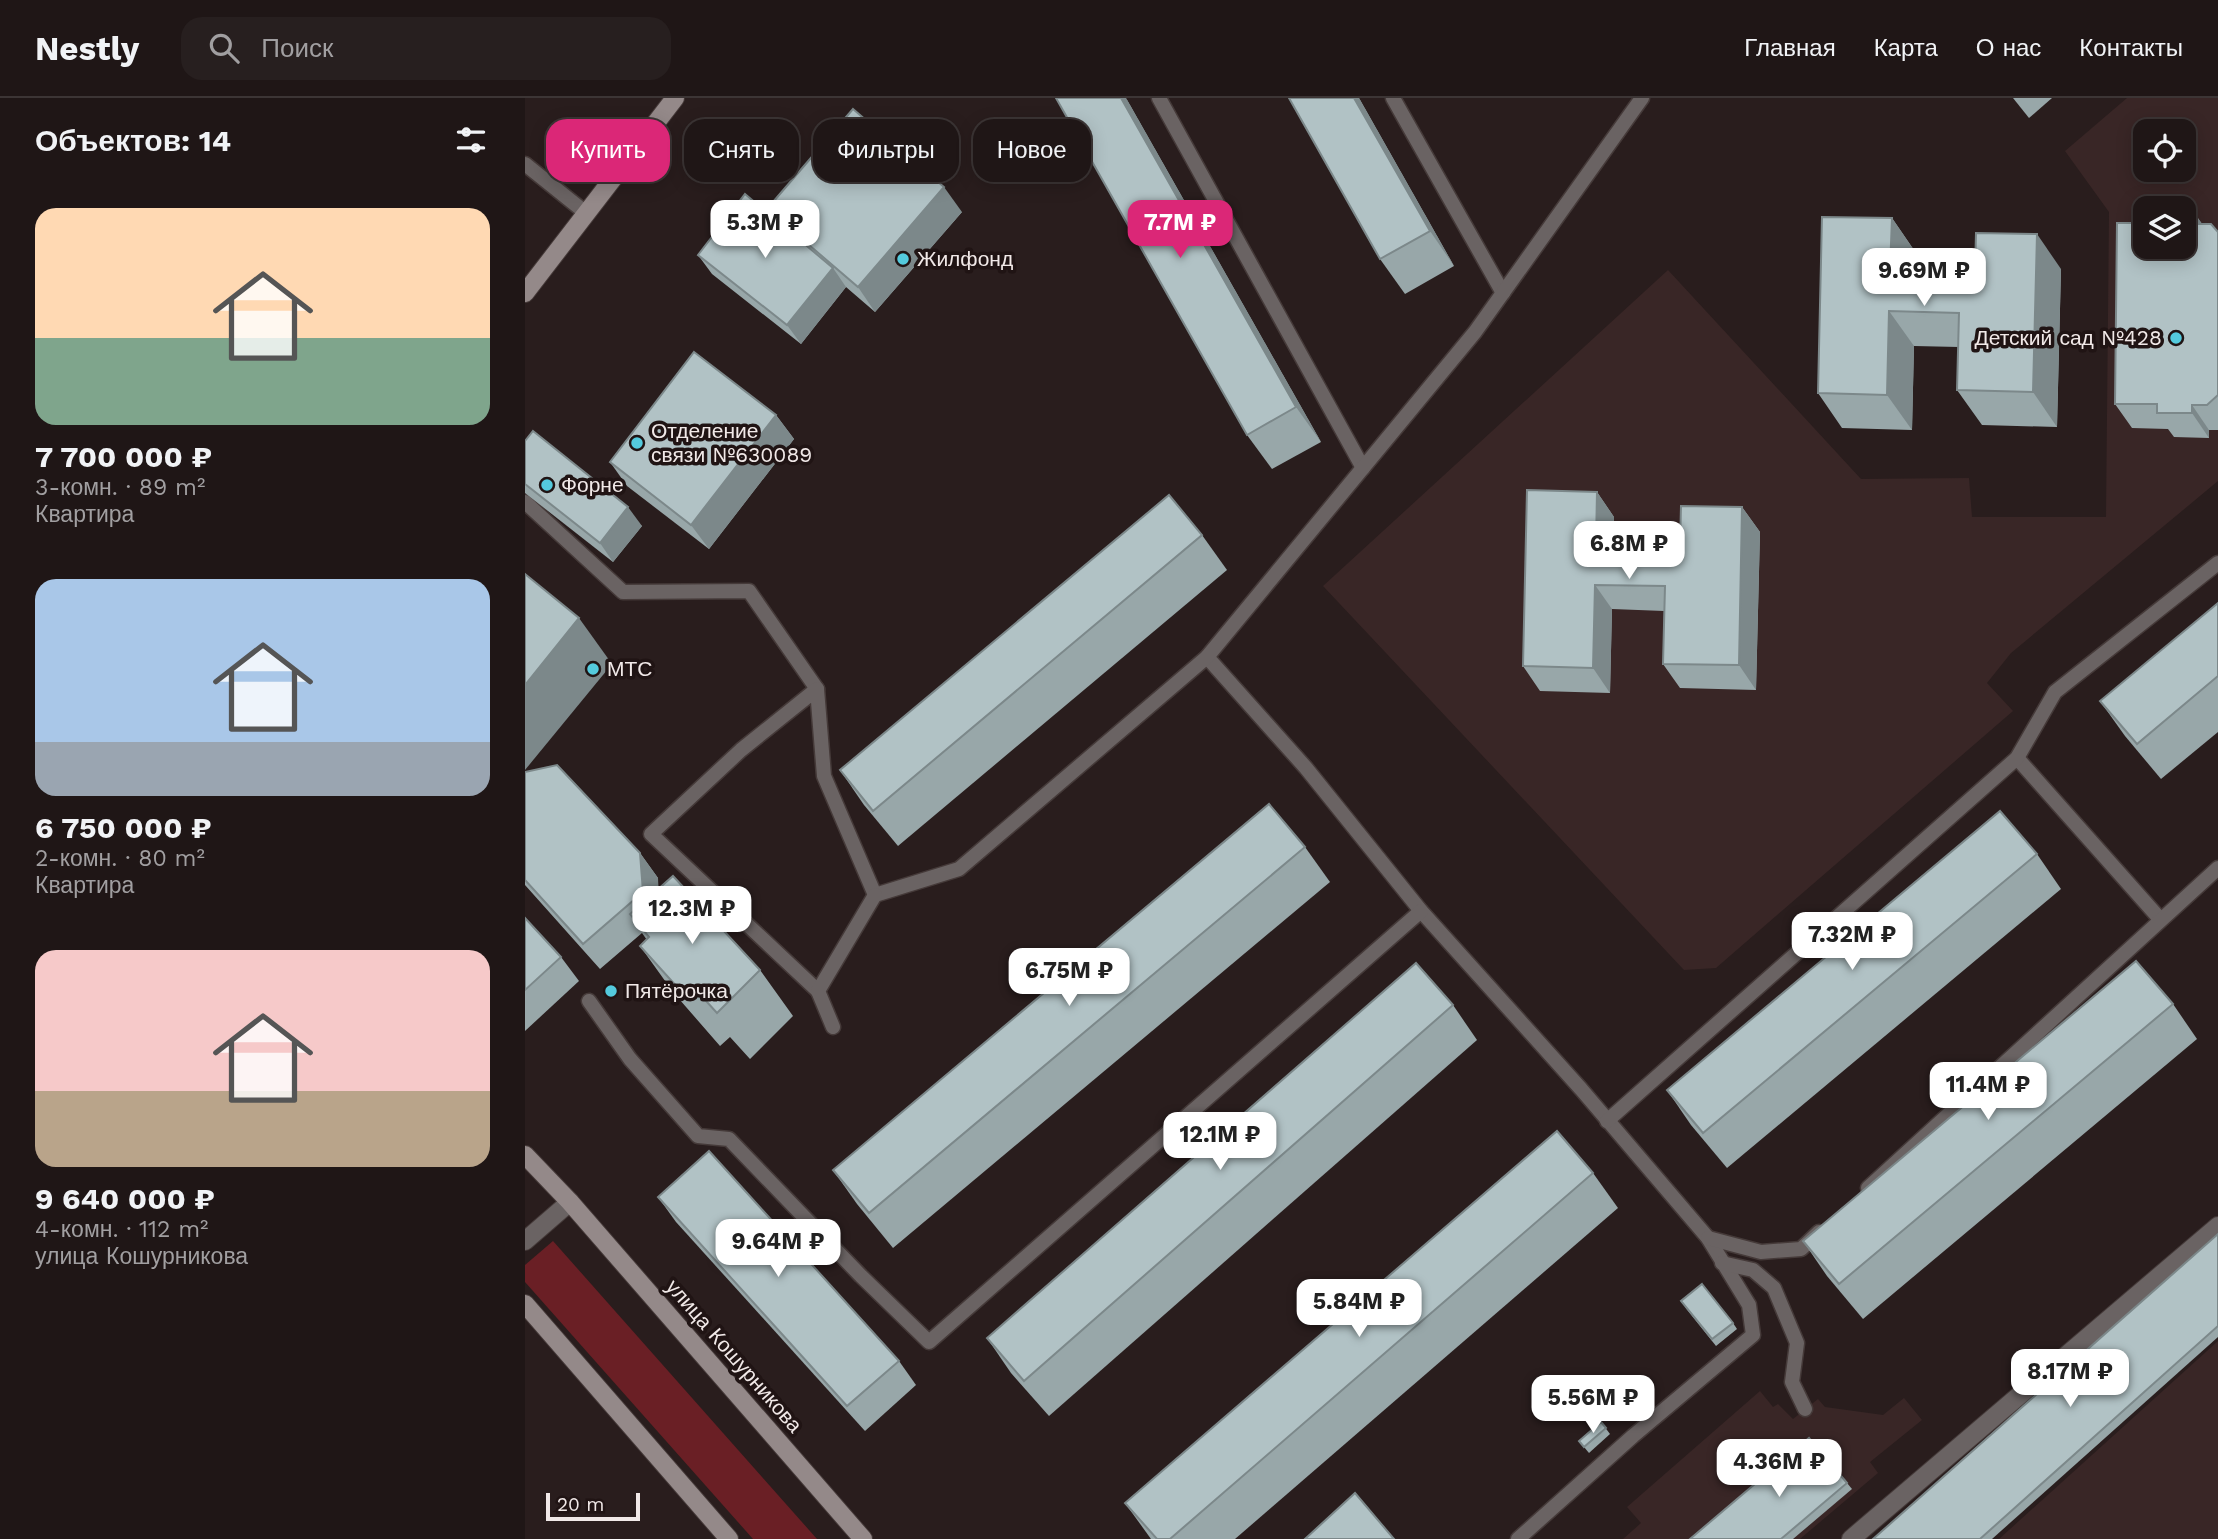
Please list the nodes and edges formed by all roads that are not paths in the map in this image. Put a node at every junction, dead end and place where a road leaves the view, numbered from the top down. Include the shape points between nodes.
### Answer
1 (675, 98) edge
2 (1159, 98) edge
3 (1393, 98) edge
4 (1642, 98) edge
5 (525, 164) edge
6 (586, 213) junction
7 (525, 293) edge
8 (1503, 293) junction
9 (1363, 468) junction
10 (525, 502) edge
11 (2218, 563) edge
12 (1207, 657) junction
13 (817, 689) junction
14 (2017, 758) junction
15 (2218, 868) edge
16 (875, 895) junction
17 (1420, 911) junction
18 (2160, 919) junction
19 (818, 991) junction
20 (589, 1001) dead end
21 (834, 1027) dead end
22 (1607, 1121) junction
23 (525, 1155) edge
24 (570, 1202) junction
25 (1852, 1202) edge
26 (1831, 1221) edge
27 (2218, 1226) edge
28 (1708, 1238) junction
29 (525, 1241) edge
30 (1722, 1263) junction
31 (525, 1304) edge
32 (1805, 1409) dead end
33 (729, 1539) edge
34 (863, 1539) edge
35 (1518, 1539) edge
36 (1851, 1539) edge

1 - 6 main road
2 - 9 lane
3 - 8 lane
4 - 8 lane
5 - 6 lane
6 - 7 main road
8 - 9 lane
9 - 12 lane
10 - 13 lane via 623,592 749,591
11 - 14 lane via 2055,692
12 - 16 lane via 960,869
12 - 17 lane via 1306,768
13 - 16 lane via 824,776
13 - 19 lane via 741,750 651,834
14 - 18 lane
14 - 22 lane
15 - 18 lane
16 - 19 lane
17 - 20 lane via 929,1342 729,1139 698,1136 630,1059
17 - 22 lane
18 - 25 lane
19 - 21 lane
22 - 28 lane
23 - 24 main road, улица Кошурникова
24 - 29 street
24 - 34 main road, улица Кошурникова
26 - 28 lane via 1801,1249 1761,1252
27 - 36 street
28 - 30 lane
30 - 32 lane via 1753,1270 1774,1288 1797,1343 1792,1382
30 - 35 lane via 1749,1305 1753,1335
31 - 33 main road

